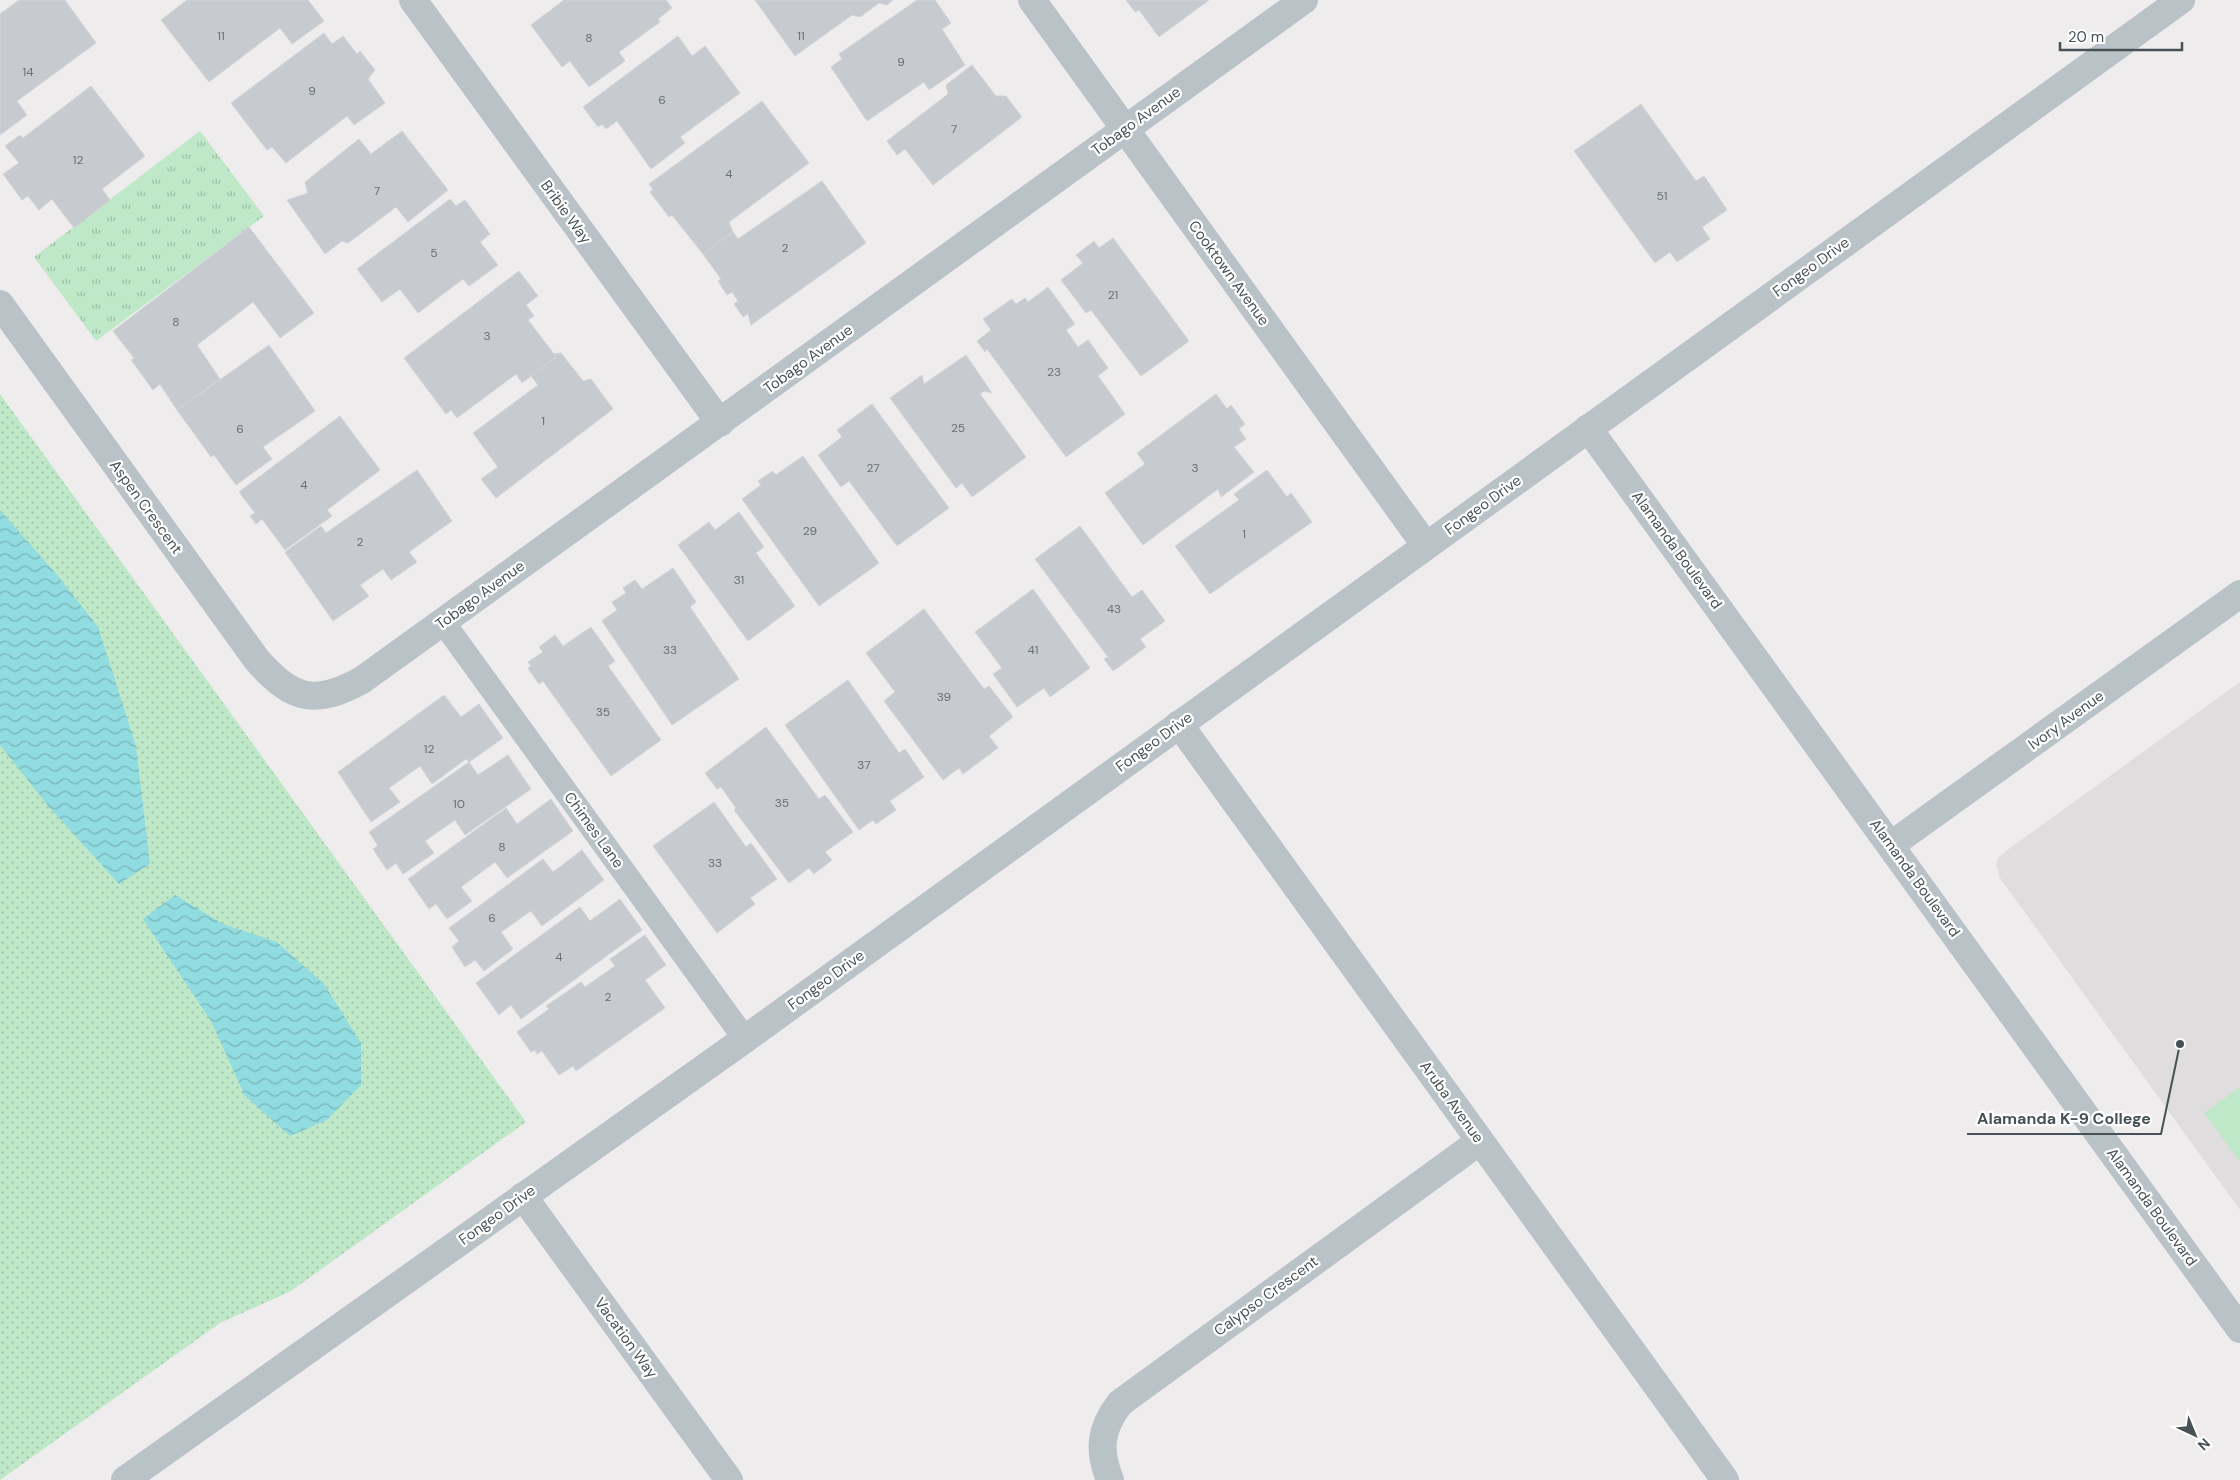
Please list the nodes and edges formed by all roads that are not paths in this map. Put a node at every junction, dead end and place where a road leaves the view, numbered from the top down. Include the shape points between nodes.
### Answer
1 (413, 0) edge
2 (1032, 0) edge
3 (1304, 0) edge
4 (2181, 0) edge
5 (1125, 129) junction
6 (0, 304) edge
7 (720, 423) junction
8 (1588, 428) junction
9 (1426, 546) junction
10 (2240, 594) edge
11 (443, 622) junction
12 (304, 696) joint
13 (1179, 724) junction
14 (1891, 845) junction
15 (744, 1039) junction
16 (1480, 1141) junction
17 (523, 1196) junction
18 (2240, 1329) edge
19 (125, 1480) edge
20 (729, 1480) edge
21 (1110, 1480) edge
22 (1725, 1480) edge

1 - 7 street, Bribie Way
2 - 5 street, Cooktown Avenue
3 - 5 street, Tobago Avenue
4 - 8 street, Fongeo Drive
5 - 7 street, Tobago Avenue
5 - 9 street, Cooktown Avenue
6 - 12 street, Aspen Crescent via 257,660 272,678
7 - 11 street, Tobago Avenue
8 - 9 street, Fongeo Drive
8 - 14 street, Alamanda Boulevard
9 - 13 street, Fongeo Drive
10 - 14 street, Ivory Avenue
11 - 12 street, Tobago Avenue via 340,692
11 - 15 lane, Chimes Lane
13 - 15 street, Fongeo Drive
13 - 16 street, Aruba Avenue
14 - 18 street, Alamanda Boulevard
15 - 17 street, Fongeo Drive
16 - 21 street, Calypso Crescent via 1120,1403 1108,1421 1102,1443 1103,1461
16 - 22 street, Aruba Avenue
17 - 19 street, Fongeo Drive
17 - 20 street, Vacation Way

